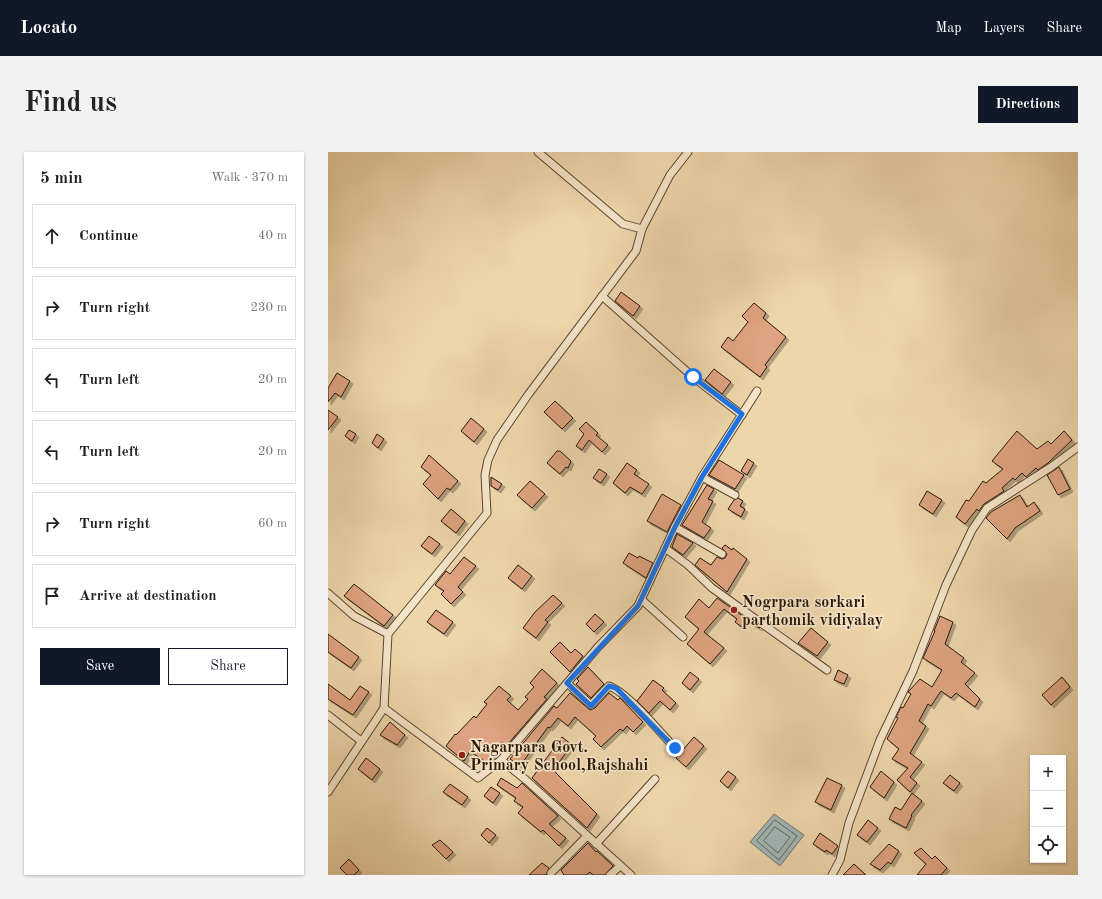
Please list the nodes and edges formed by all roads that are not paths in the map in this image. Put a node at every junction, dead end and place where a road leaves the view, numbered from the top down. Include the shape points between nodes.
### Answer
1 (538, 152) edge
2 (688, 152) edge
3 (642, 229) junction
4 (602, 296) junction
5 (757, 391) dead end
6 (742, 414) junction
7 (1078, 447) edge
8 (702, 477) junction
9 (735, 495) dead end
10 (675, 527) junction
11 (665, 548) junction
12 (722, 554) dead end
13 (328, 593) edge
14 (641, 599) junction
15 (388, 634) junction
16 (683, 637) dead end
17 (827, 670) dead end
18 (567, 683) junction
19 (384, 708) junction
20 (328, 715) edge
21 (361, 741) junction
22 (675, 748) dead end
23 (501, 760) junction
24 (655, 779) dead end
25 (328, 792) edge
26 (586, 836) junction
27 (596, 844) junction
28 (620, 866) junction
29 (551, 873) dead end
30 (610, 875) edge
31 (631, 875) edge
32 (832, 875) edge

1 - 3 street via 623,224
2 - 3 street via 670,175
3 - 4 street via 636,251
4 - 6 street via 693,377
4 - 15 street via 528,394 497,440 488,460 485,475 487,513
5 - 6 street
6 - 8 street
7 - 32 street via 987,508 972,530 951,573 913,671 880,740 849,824 840,860
8 - 9 street
8 - 10 street
10 - 11 street
10 - 12 street
11 - 14 street
11 - 17 street via 712,588
13 - 15 street via 354,616
14 - 16 street
14 - 18 street via 638,606
15 - 19 street
18 - 22 street via 591,706 609,686 616,688
18 - 23 street
19 - 21 street
19 - 23 street via 478,778
20 - 21 street
21 - 25 street
23 - 26 street
24 - 27 street
26 - 27 street
26 - 29 street
27 - 28 street
28 - 30 street
28 - 31 street

